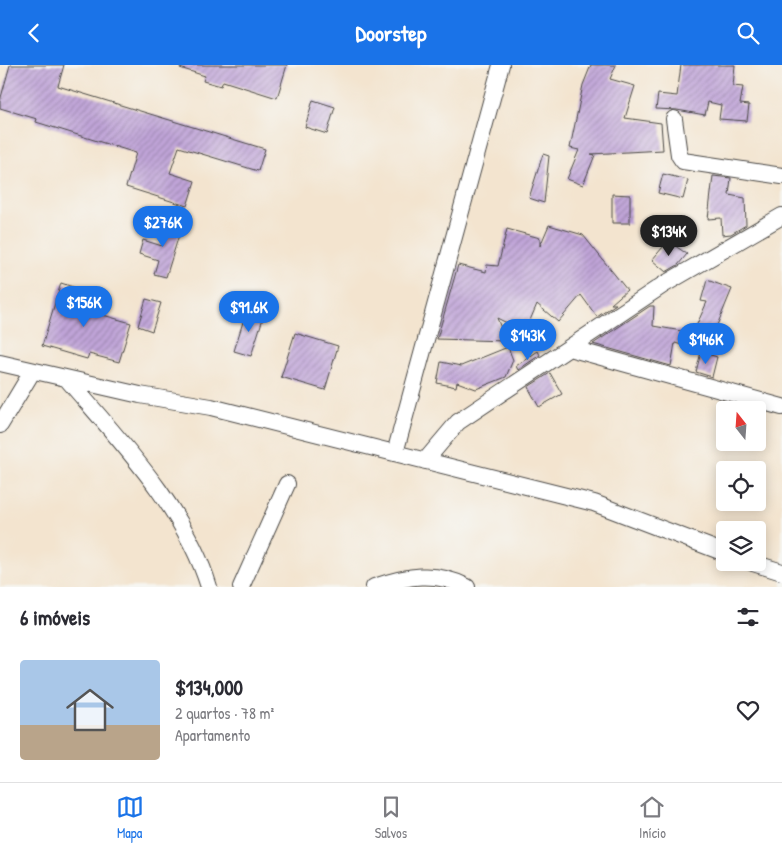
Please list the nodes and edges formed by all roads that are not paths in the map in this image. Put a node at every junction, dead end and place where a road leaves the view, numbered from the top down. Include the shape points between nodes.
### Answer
1 (501, 65) edge
2 (674, 119) dead end
3 (782, 176) edge
4 (782, 216) edge
5 (569, 349) junction
6 (0, 363) edge
7 (32, 372) junction
8 (67, 379) junction
9 (782, 407) edge
10 (0, 425) edge
11 (395, 453) junction
12 (424, 461) junction
13 (287, 484) dead end
14 (716, 550) edge
15 (766, 567) edge
16 (782, 572) edge
17 (209, 587) edge
18 (241, 587) edge
19 (374, 587) edge
20 (467, 587) edge

1 - 11 street
2 - 3 street via 679,155 683,161
4 - 5 street via 663,285
5 - 9 street
5 - 12 street via 458,422
6 - 7 street
7 - 8 street
7 - 10 street
8 - 11 street via 211,407
8 - 17 street via 128,451 188,534
11 - 12 street
12 - 14 street via 594,503
13 - 18 street
15 - 16 street
19 - 20 street via 406,577 427,575 452,579

